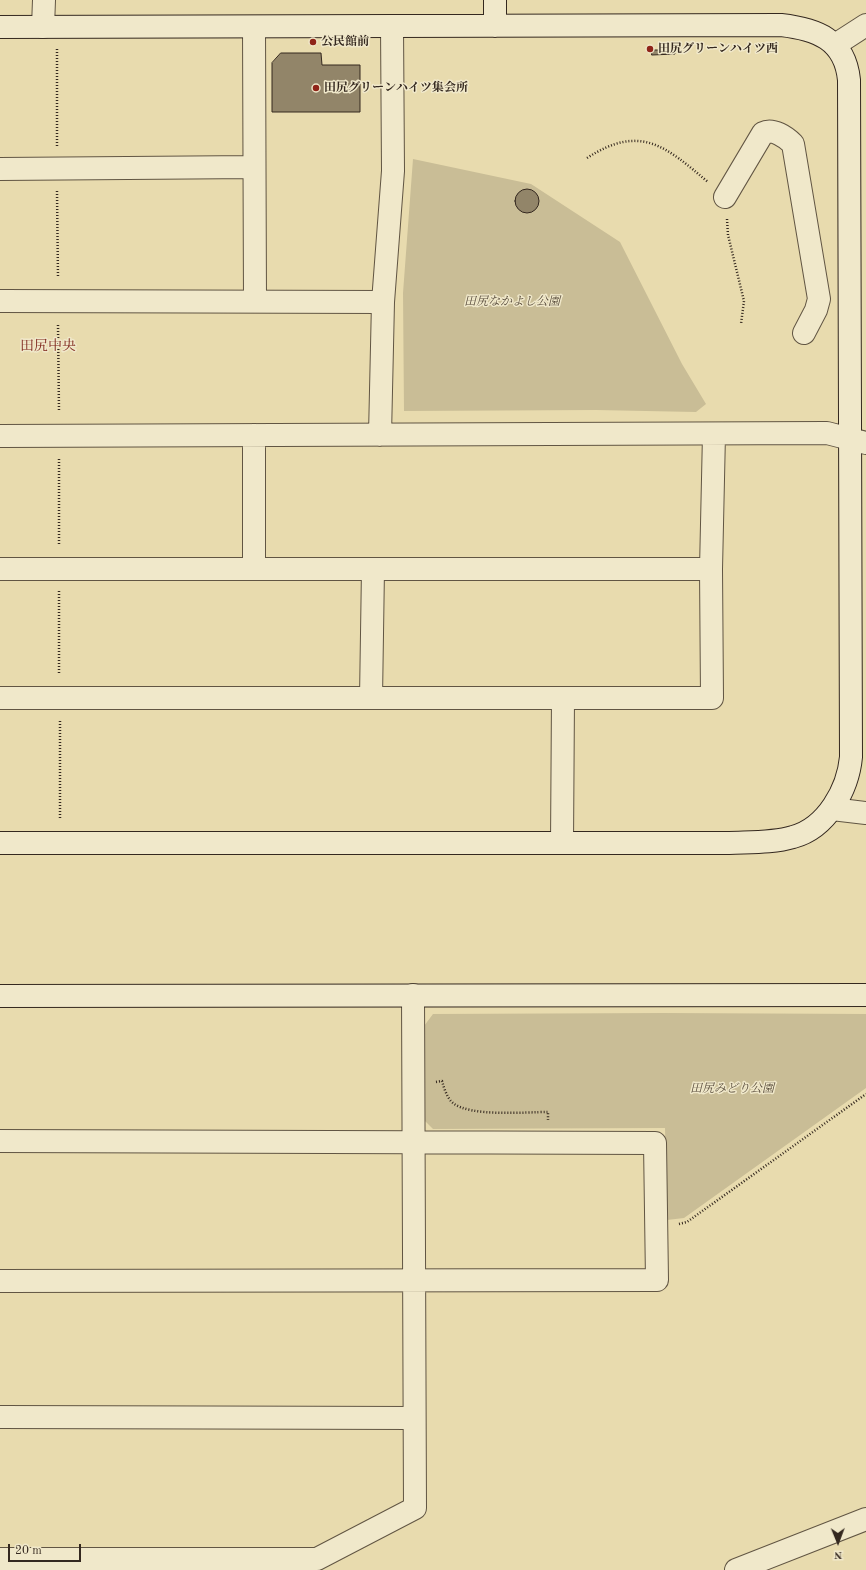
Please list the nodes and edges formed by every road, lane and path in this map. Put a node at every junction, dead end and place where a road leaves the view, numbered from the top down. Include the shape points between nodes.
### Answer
1 (44, 0) edge
2 (496, 0) edge
3 (866, 25) edge
4 (392, 26) junction
5 (495, 26) junction
6 (0, 27) edge
7 (43, 27) junction
8 (254, 27) junction
9 (835, 45) junction
10 (587, 158) dead end
11 (254, 168) junction
12 (0, 169) edge
13 (726, 197) junction
14 (0, 301) edge
15 (255, 301) junction
16 (383, 302) junction
17 (741, 324) dead end
18 (804, 333) dead end
19 (714, 434) junction
20 (254, 435) junction
21 (380, 435) junction
22 (0, 436) edge
23 (858, 441) edge
24 (254, 568) junction
25 (0, 569) edge
26 (373, 569) junction
27 (712, 569) junction
28 (0, 698) edge
29 (371, 698) junction
30 (563, 698) junction
31 (832, 809) junction
32 (866, 813) edge
33 (0, 843) edge
34 (562, 843) junction
35 (413, 995) junction
36 (866, 995) edge
37 (0, 996) edge
38 (442, 1081) dead end
39 (866, 1094) edge
40 (548, 1112) dead end
41 (0, 1141) edge
42 (414, 1142) junction
43 (656, 1230) junction
44 (414, 1280) junction
45 (0, 1281) edge
46 (0, 1417) edge
47 (414, 1418) junction
48 (866, 1519) edge
49 (0, 1559) edge
50 (254, 1564) edge
51 (736, 1570) edge

1 - 7 street
2 - 5 street
3 - 9 street
4 - 5 street
4 - 8 street
4 - 16 street via 393,171
5 - 9 street via 781,25 812,30
6 - 7 street
7 - 8 street
8 - 11 street
9 - 23 street via 843,57 849,80
10 - 13 path via 603,147 619,142 653,144 666,148
11 - 12 street
11 - 15 street
13 - 17 path via 728,235 744,301
13 - 18 street via 763,133 774,132 793,144 825,299
14 - 15 street
15 - 16 street
16 - 21 street
19 - 21 street
19 - 23 street via 827,433
19 - 27 street
20 - 21 street
20 - 22 street
20 - 24 street
23 - 31 street via 851,757 843,790
24 - 25 street
24 - 26 street
26 - 27 street
26 - 29 street
27 - 30 street via 712,698
28 - 29 street
29 - 30 street
30 - 34 street
31 - 32 street
31 - 34 street via 801,835 775,841
33 - 34 street
35 - 36 street
35 - 37 street
35 - 42 street
38 - 40 path via 453,1102 469,1110
39 - 43 path via 687,1222
41 - 42 street
42 - 43 street via 655,1143
42 - 44 street
43 - 44 street via 657,1280
44 - 45 street
44 - 47 street
46 - 47 street
47 - 50 street via 415,1508 318,1559
48 - 51 street
49 - 50 street

